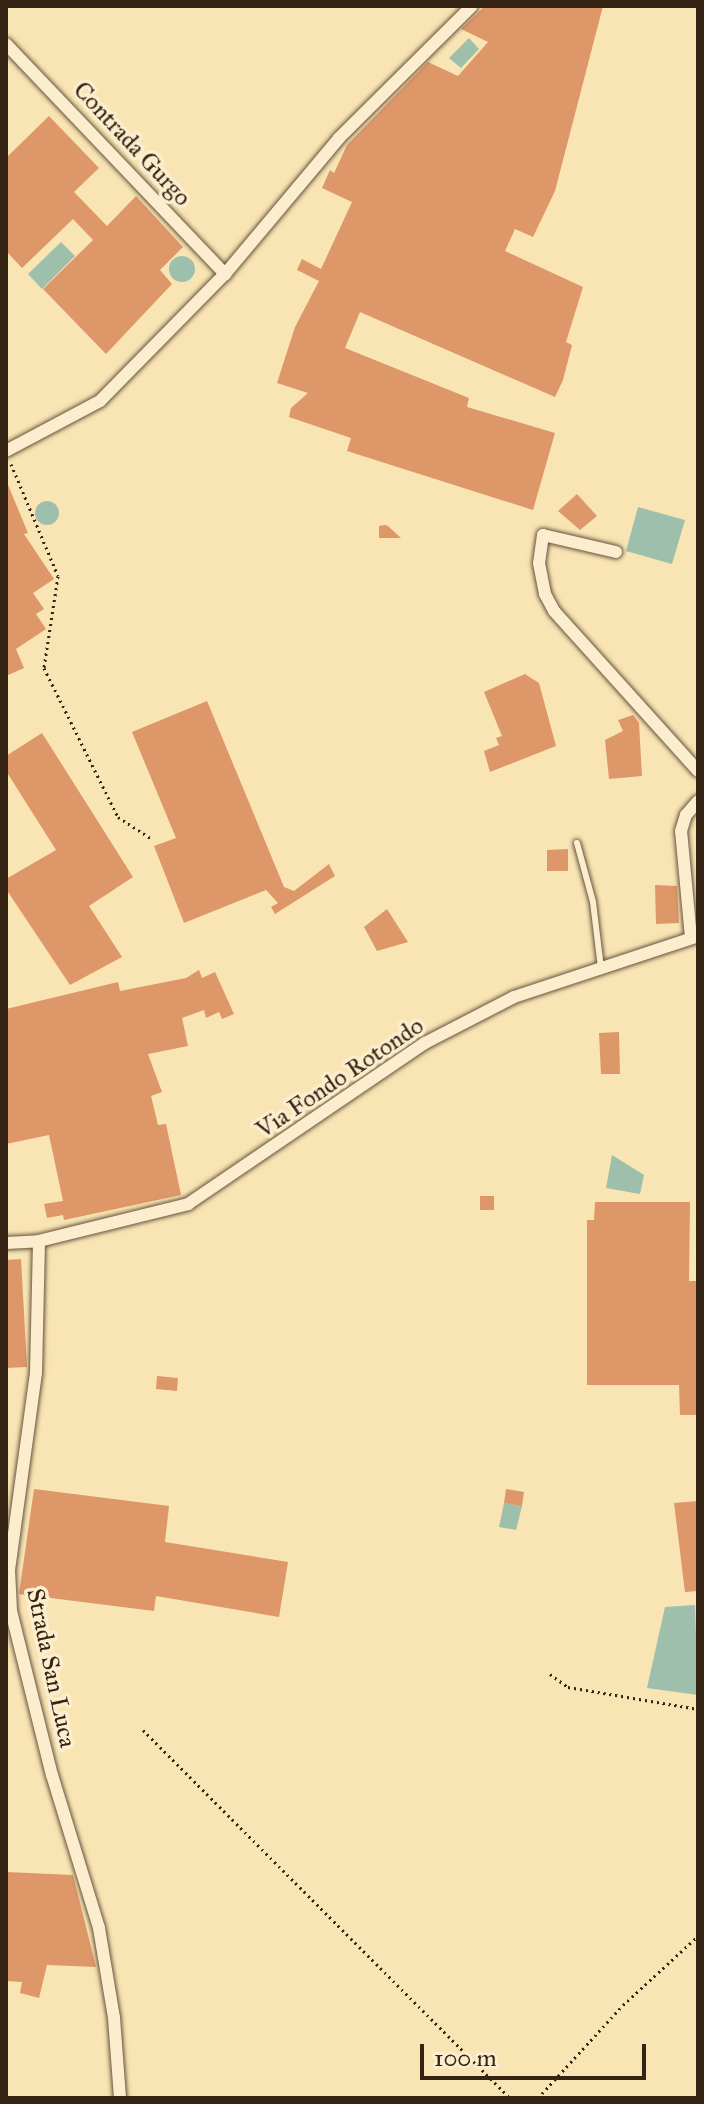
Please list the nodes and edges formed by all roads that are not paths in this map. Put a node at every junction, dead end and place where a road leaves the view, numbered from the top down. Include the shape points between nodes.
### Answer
1 (472, 6) edge
2 (6, 44) edge
3 (225, 274) junction
4 (6, 452) edge
5 (616, 552) dead end
6 (698, 771) edge
7 (698, 801) edge
8 (577, 843) dead end
9 (695, 937) edge
10 (601, 968) junction
11 (39, 1241) junction
12 (6, 1243) edge
13 (7, 1570) edge
14 (120, 2098) edge

1 - 3 street via 339,138
2 - 3 street, Contrada Gurgo
3 - 4 street via 100,401
5 - 6 street via 543,535 539,563 545,594 554,611
7 - 9 street via 681,831
8 - 10 lane via 593,902
9 - 10 street, Via Fondo Rotondo
10 - 11 street, Via Fondo Rotondo via 514,997 425,1043 188,1204
11 - 12 street, Via Fondo Rotondo
11 - 13 street, Strada San Luca via 36,1373
13 - 14 street, Strada San Luca via 11,1611 48,1760 99,1928

